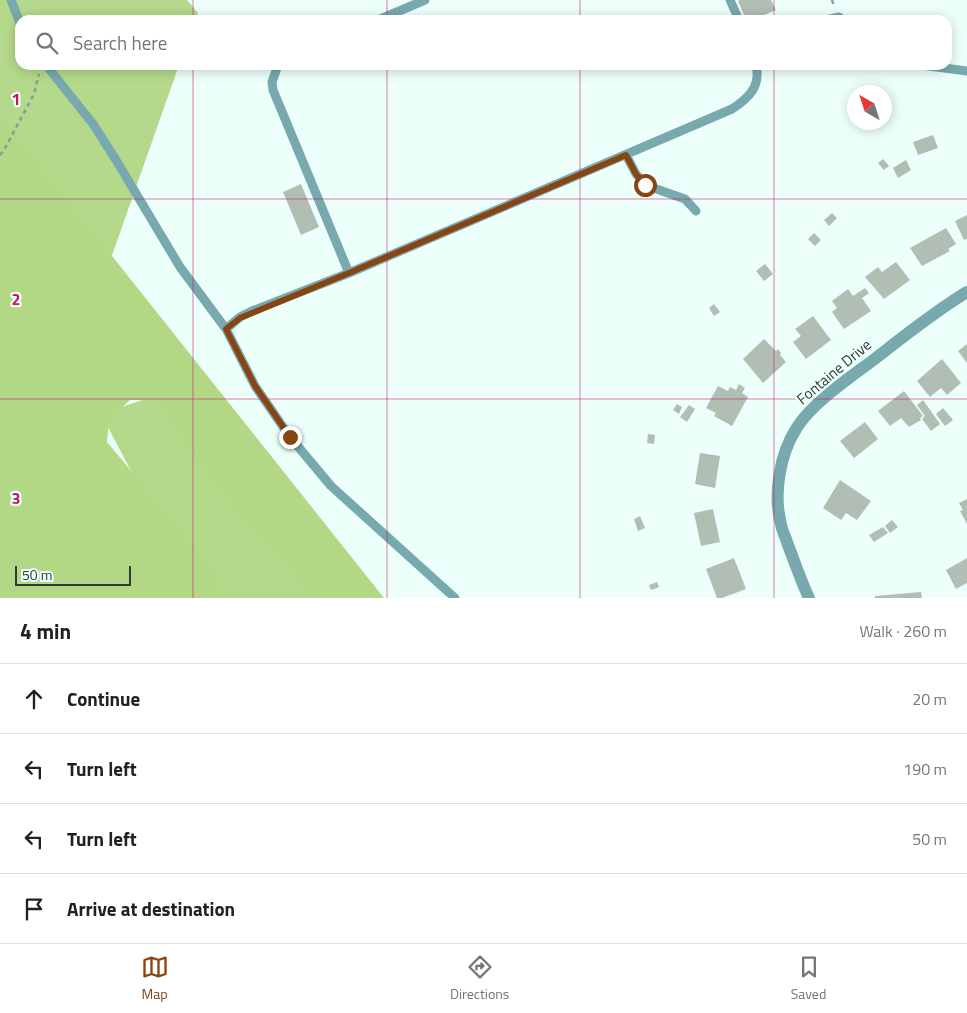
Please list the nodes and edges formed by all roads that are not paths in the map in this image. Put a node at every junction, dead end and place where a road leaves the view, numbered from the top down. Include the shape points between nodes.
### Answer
1 (11, 0) edge
2 (425, 0) edge
3 (730, 0) edge
4 (17, 15) edge
5 (390, 15) edge
6 (737, 15) edge
7 (50, 70) edge
8 (276, 70) edge
9 (757, 70) edge
10 (952, 70) edge
11 (967, 72) edge
12 (626, 155) junction
13 (696, 211) dead end
14 (349, 273) junction
15 (967, 292) edge
16 (226, 329) junction
17 (455, 598) edge
18 (809, 598) edge

1 - 4 lane
2 - 5 lane
3 - 6 lane
7 - 16 lane via 93,124 180,267
8 - 14 lane via 273,90
9 - 12 lane via 758,80 742,103
10 - 11 lane
12 - 13 lane via 645,185 685,198
12 - 14 lane
14 - 16 lane via 252,312
15 - 18 street, Fontaine Drive via 841,384 796,428 780,469 780,523
16 - 17 lane via 255,386 290,437 326,479

